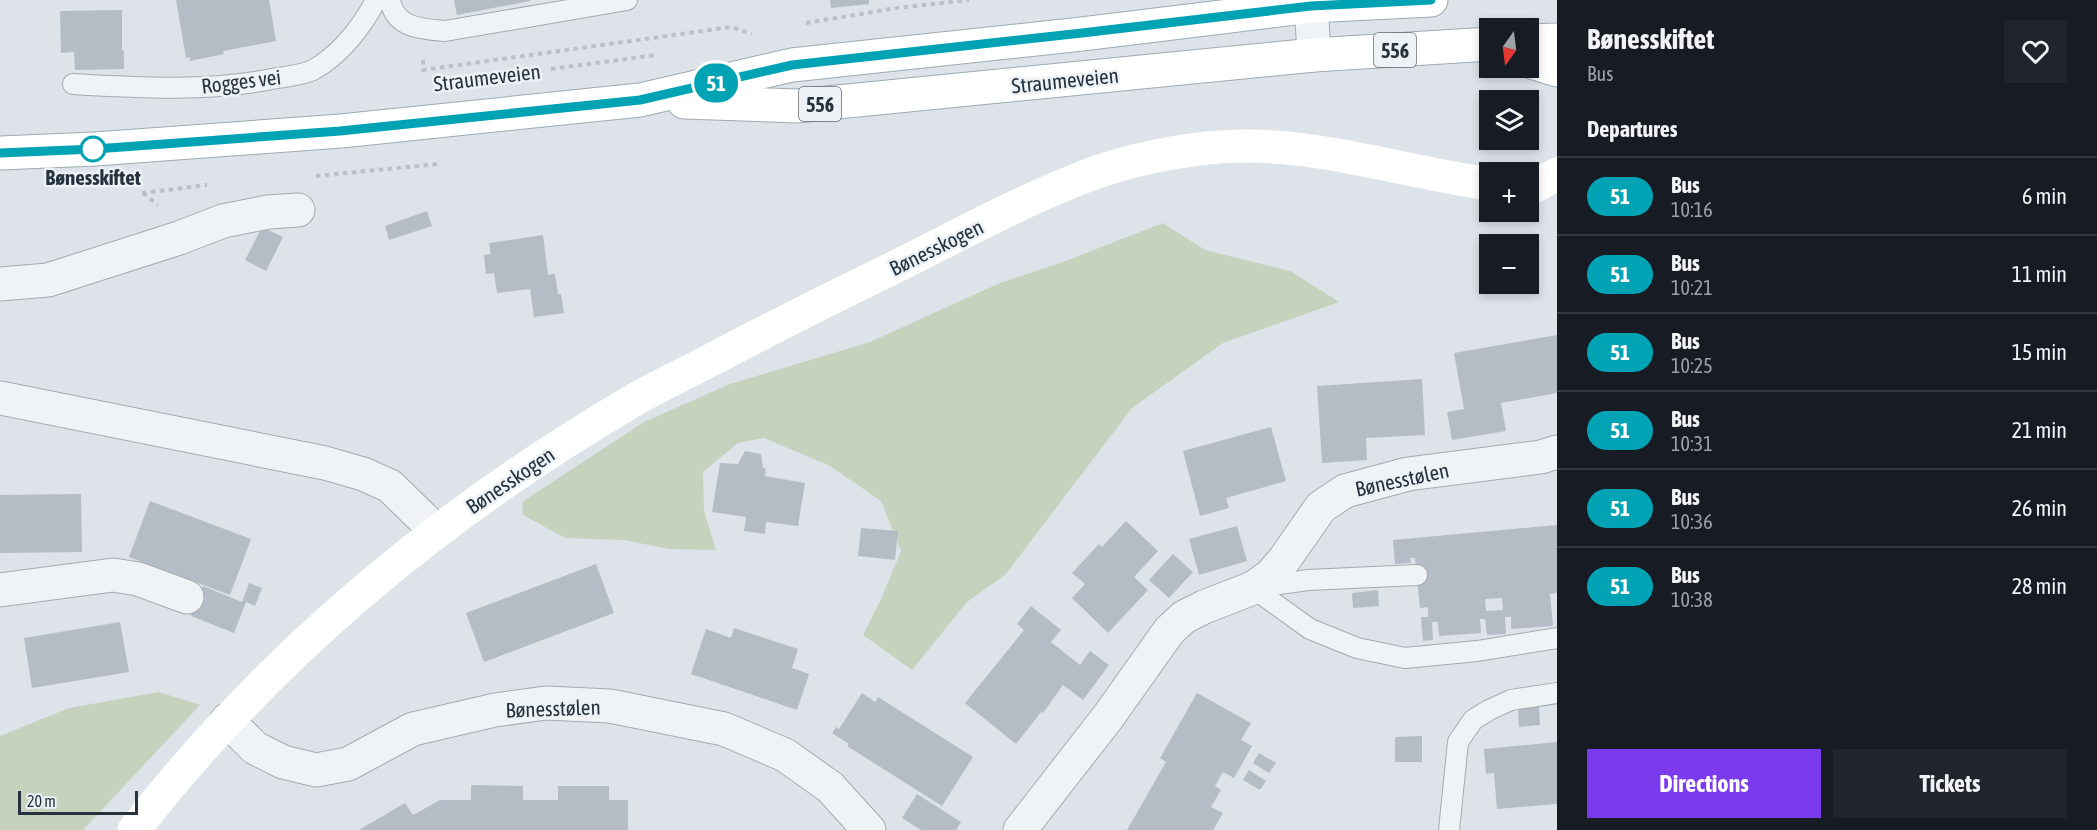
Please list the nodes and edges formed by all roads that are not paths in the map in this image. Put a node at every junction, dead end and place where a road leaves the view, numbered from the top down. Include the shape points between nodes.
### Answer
1 (376, 0) edge
2 (390, 0) edge
3 (627, 0) edge
4 (1431, 0) edge
5 (1311, 3) edge
6 (1557, 40) edge
7 (1539, 41) edge
8 (1479, 46) edge
9 (1314, 55) junction
10 (1539, 64) edge
11 (1557, 70) edge
12 (73, 84) dead end
13 (640, 100) junction
14 (0, 153) edge
15 (1479, 182) edge
16 (298, 210) dead end
17 (0, 284) edge
18 (0, 398) edge
19 (1557, 452) edge
20 (436, 531) junction
21 (1417, 575) dead end
22 (1253, 588) junction
23 (0, 590) edge
24 (187, 597) dead end
25 (1557, 638) edge
26 (1557, 693) edge
27 (227, 720) junction
28 (134, 830) edge
29 (869, 830) edge
30 (1020, 830) edge
31 (1449, 830) edge

1 - 12 lane, Rogges vei via 335,56 310,71 233,85 156,89
2 - 3 lane via 392,12 404,22 420,29 445,31
4 - 5 main road, Straumeveien / 556
5 - 9 street
5 - 13 main road, Straumeveien / 556 via 1071,35 792,65
6 - 7 main road
8 - 9 main road, Straumeveien / 556
9 - 13 main road, Straumeveien / 556 via 797,106
10 - 11 main road
13 - 14 main road, Straumeveien / 556 via 340,131
15 - 20 main road, Bønesskogen via 1338,155 1266,146 1208,148 1140,160 1078,179 799,314 631,402
16 - 17 street via 223,221 48,280
18 - 20 street via 363,474 390,486
19 - 22 street, Bønesstølen via 1408,474 1346,491 1321,507 1284,560
20 - 27 main road, Bønesskogen via 310,637
21 - 22 lane via 1308,580
22 - 25 lane via 1310,629 1357,648 1405,658
22 - 30 street, Bønesstølen via 1184,617 1169,631
23 - 24 street via 113,575 138,579
26 - 31 lane via 1511,700 1473,720 1458,742
27 - 28 main road, Bønesskogen
27 - 29 street, Bønesstølen via 255,748 283,762 316,770 348,764 413,729 495,710 546,703 610,706 723,729 785,755 830,787

